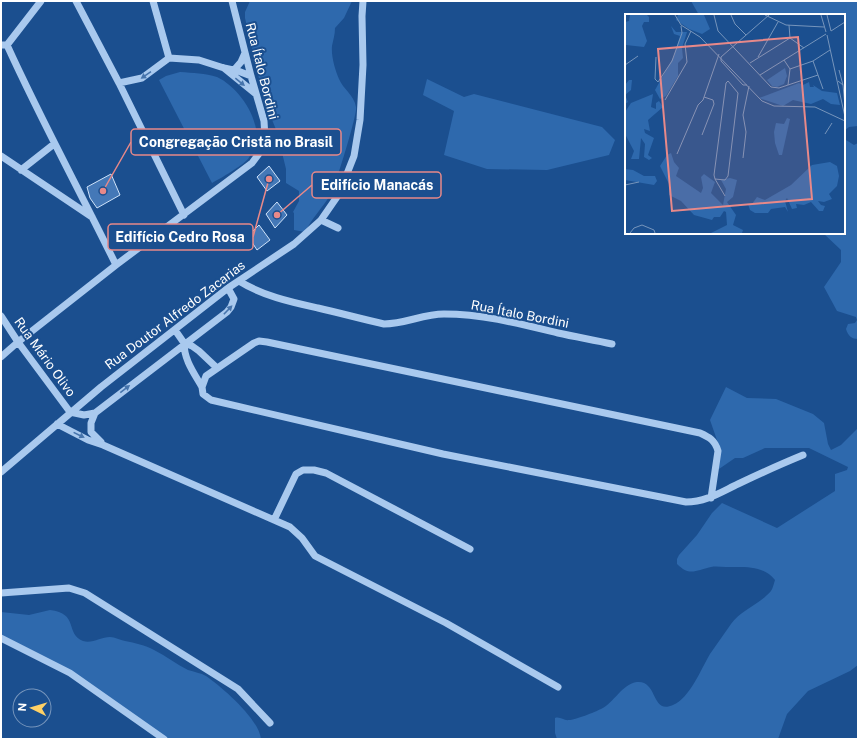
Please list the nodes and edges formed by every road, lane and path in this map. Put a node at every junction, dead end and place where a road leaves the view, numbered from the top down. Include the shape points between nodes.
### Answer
1 (41, 1) edge
2 (76, 1) edge
3 (153, 1) edge
4 (232, 1) edge
5 (363, 1) edge
6 (4, 45) edge
7 (245, 53) junction
8 (168, 58) junction
9 (224, 68) junction
10 (234, 70) junction
11 (251, 76) junction
12 (119, 83) junction
13 (256, 94) junction
14 (54, 144) junction
15 (1, 156) edge
16 (21, 170) junction
17 (184, 215) junction
18 (93, 218) junction
19 (321, 220) junction
20 (338, 228) dead end
21 (116, 265) junction
22 (239, 281) junction
23 (228, 288) junction
24 (1, 316) edge
25 (174, 330) junction
26 (18, 342) junction
27 (184, 343) junction
28 (612, 344) dead end
29 (1, 357) edge
30 (217, 368) junction
31 (202, 387) junction
32 (70, 412) junction
33 (95, 413) junction
34 (57, 424) junction
35 (103, 444) junction
36 (803, 455) dead end
37 (1, 472) edge
38 (711, 498) junction
39 (274, 520) junction
40 (470, 549) dead end
41 (1, 593) edge
42 (1, 638) edge
43 (558, 687) dead end
44 (270, 723) dead end
45 (164, 739) edge

1 - 6 street
2 - 12 street
3 - 8 street
4 - 7 street, Rua Ítalo Bordini
5 - 19 street, Rua Doutor Alfredo Zacarias via 360,120 354,156 339,194
6 - 14 street
7 - 10 street
7 - 11 street, Rua Ítalo Bordini
8 - 9 street via 199,60
8 -> 12 street via 142,78
9 - 10 street
9 -> 13 street
10 - 11 street
11 - 13 street, Rua Ítalo Bordini
12 - 17 street
13 - 17 street, Rua Ítalo Bordini via 265,129 261,151 252,164
14 - 16 street
14 - 18 street
15 - 16 street
16 - 18 street
17 - 21 street, Rua Ítalo Bordini
18 - 21 street
19 - 20 street
19 - 22 street, Rua Doutor Alfredo Zacarias via 294,244
21 - 26 street, Rua Ítalo Bordini
22 - 23 street, Rua Doutor Alfredo Zacarias
22 - 28 street, Rua Ítalo Bordini via 255,290 291,301 384,324 435,314 478,316
23 - 25 street, Rua Doutor Alfredo Zacarias
27 -> 23 street via 231,308 234,299
24 - 26 street, Rua Mário Olivo
25 - 27 street
25 - 32 street, Rua Doutor Alfredo Zacarias
26 - 29 street, Rua Ítalo Bordini
26 - 32 street, Rua Mário Olivo
27 - 30 street via 200,351
27 - 31 street via 188,362
33 -> 27 street
30 - 31 street via 206,376
30 - 38 street via 254,343 267,342 700,433 711,438 718,451
31 - 38 street via 203,394 211,400 443,454 686,502
32 - 33 street via 78,415
32 - 34 street, Rua Doutor Alfredo Zacarias
33 - 35 street via 91,432
34 -> 35 street via 88,440
34 - 37 street, Rua Doutor Alfredo Zacarias
35 - 39 street
36 - 38 street
39 - 40 street via 296,474 303,470 314,470 326,473
39 - 43 street via 290,527 315,556 446,623
41 - 44 street via 69,588 85,593 238,689
42 - 45 street via 70,673

